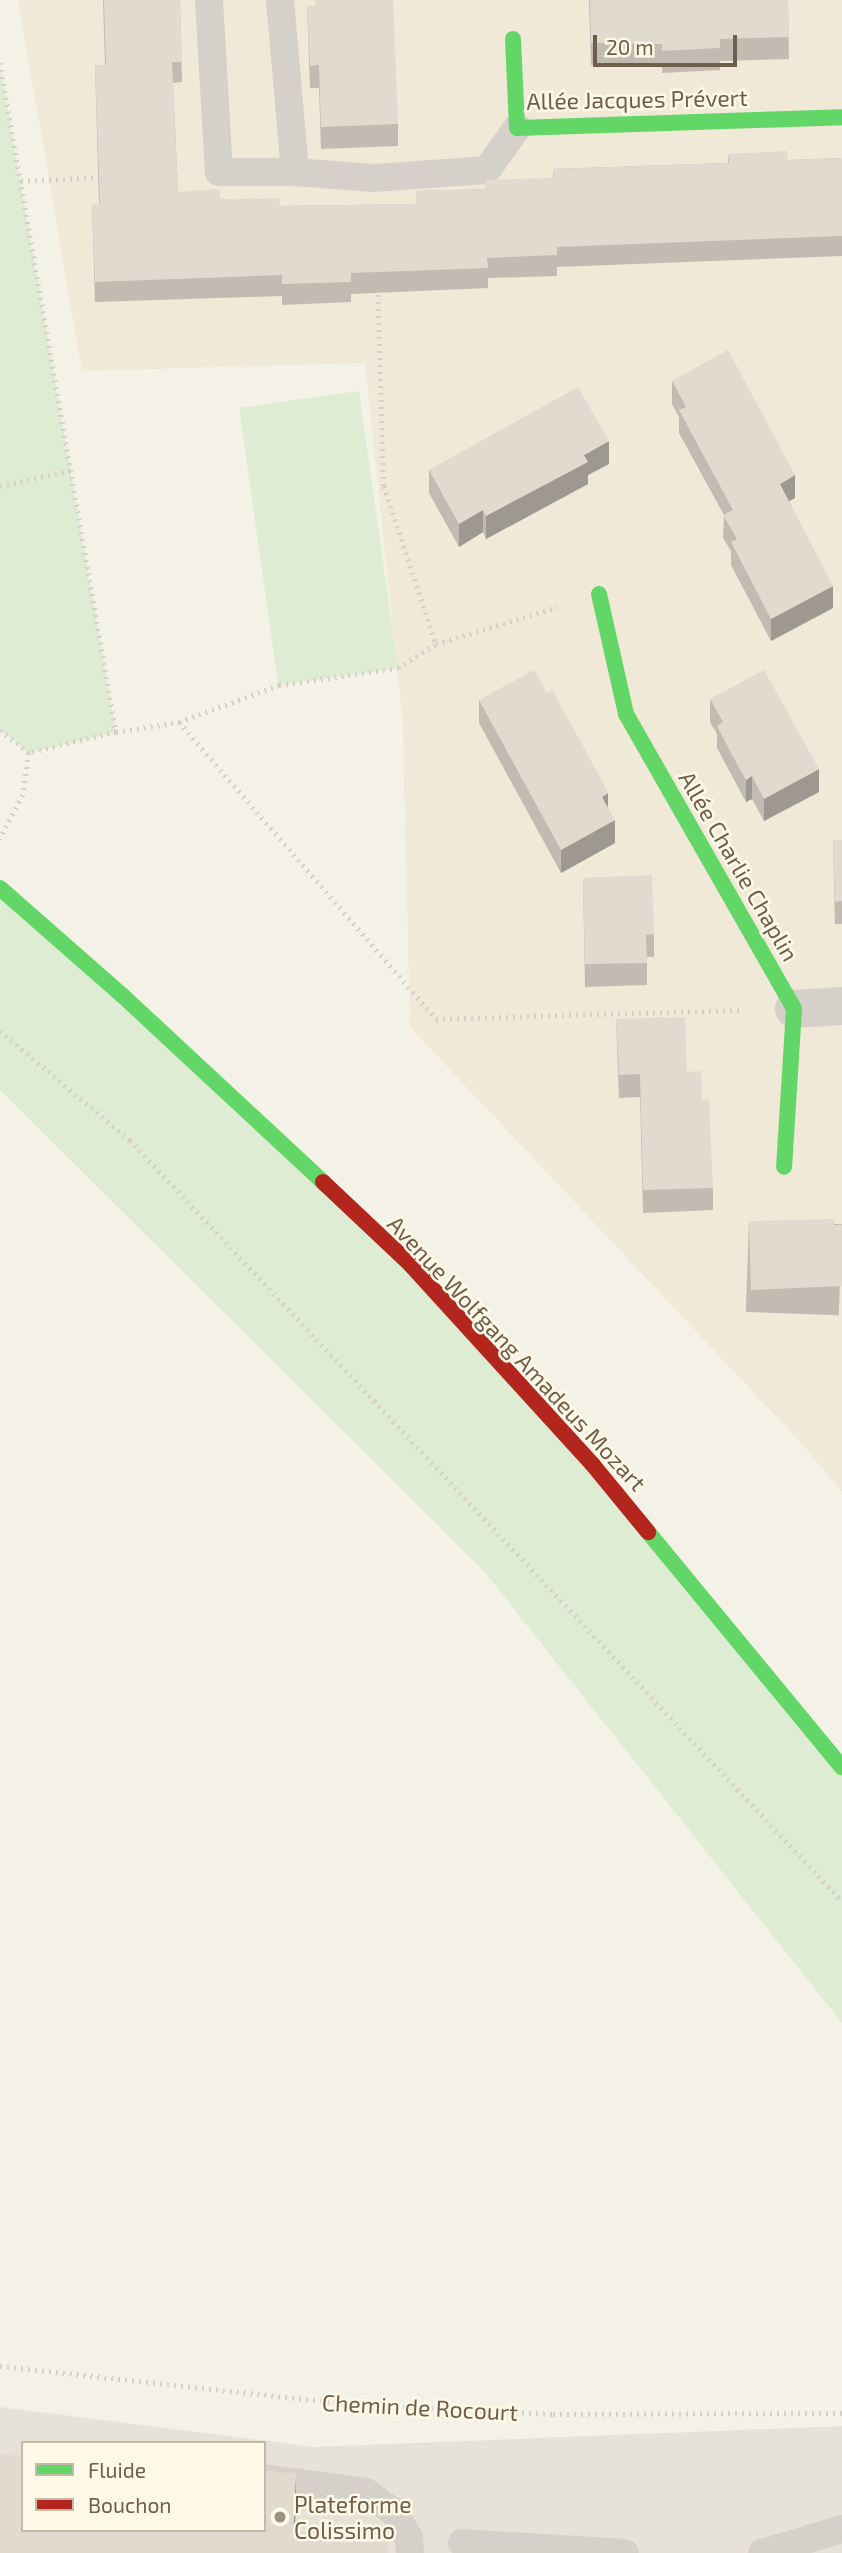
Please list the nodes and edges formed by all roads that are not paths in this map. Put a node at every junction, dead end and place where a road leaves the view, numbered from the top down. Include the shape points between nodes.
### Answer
1 (209, 0) edge
2 (280, 0) edge
3 (513, 40) dead end
4 (842, 117) edge
5 (517, 128) junction
6 (295, 172) junction
7 (599, 594) road end
8 (0, 888) edge
9 (842, 1006) edge
10 (794, 1009) junction
11 (784, 1167) dead end
12 (842, 1767) edge
13 (266, 2478) edge
14 (842, 2529) edge
15 (462, 2543) dead end
16 (410, 2553) edge
17 (625, 2553) edge
18 (762, 2553) edge

1 - 6 lane via 219,172
2 - 6 lane
3 - 5 main road, Allée Jacques Prévert
4 - 5 main road, Allée Jacques Prévert
5 - 6 lane via 487,170 374,178
7 - 10 main road, Allée Charlie Chaplin via 626,714
8 - 12 main road, Avenue Wolfgang Amadeus Mozart via 123,996 411,1265 593,1465
9 - 10 street
10 - 11 main road
13 - 16 lane via 366,2492 394,2512 409,2538
14 - 18 lane
15 - 17 lane

